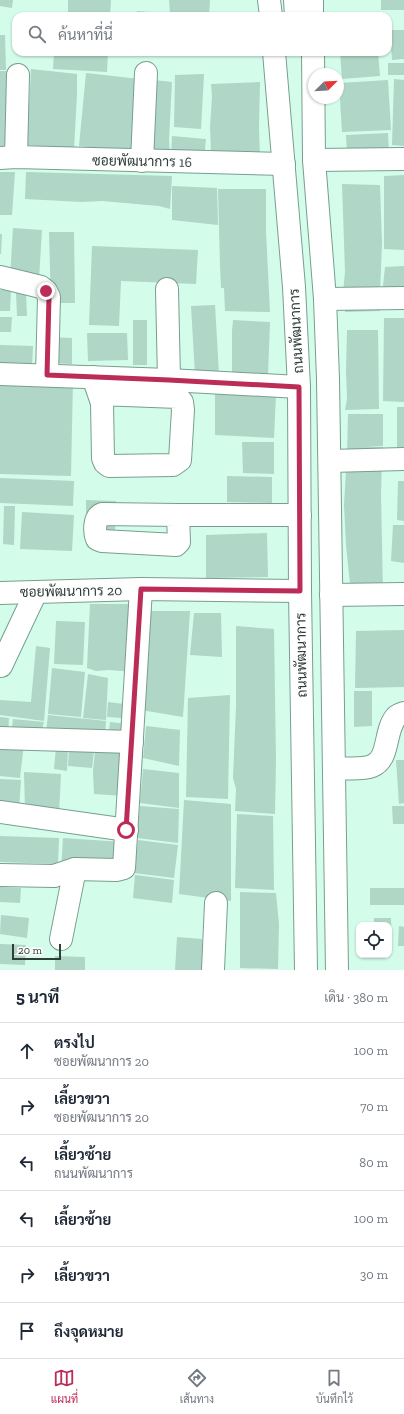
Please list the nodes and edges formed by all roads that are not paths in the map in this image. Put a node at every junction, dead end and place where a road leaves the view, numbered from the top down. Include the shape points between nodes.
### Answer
1 (269, 0) edge
2 (295, 0) edge
3 (312, 0) edge
4 (270, 12) edge
5 (296, 12) edge
6 (312, 12) edge
7 (274, 56) edge
8 (299, 56) edge
9 (312, 56) edge
10 (146, 73) dead end
11 (18, 75) dead end
12 (8, 158) edge
13 (404, 159) edge
14 (314, 160) junction
15 (142, 161) junction
16 (284, 164) junction
17 (0, 277) edge
18 (167, 289) dead end
19 (404, 298) edge
20 (325, 299) junction
21 (0, 374) edge
22 (47, 375) junction
23 (169, 380) junction
24 (96, 385) junction
25 (299, 387) junction
26 (404, 459) edge
27 (330, 460) junction
28 (178, 515) dead end
29 (300, 515) junction
30 (141, 589) junction
31 (300, 591) junction
32 (36, 592) junction
33 (0, 593) edge
34 (404, 594) edge
35 (331, 595) junction
36 (1, 666) edge
37 (404, 713) edge
38 (0, 738) edge
39 (132, 742) junction
40 (334, 768) junction
41 (0, 812) edge
42 (126, 830) junction
43 (75, 869) junction
44 (0, 875) edge
45 (216, 903) dead end
46 (61, 939) dead end
47 (213, 970) edge
48 (306, 970) edge
49 (337, 970) edge

1 - 4 street
2 - 5 street
3 - 6 street
7 - 16 street, ถนนพัฒนาการ
8 - 14 street
9 - 14 street
10 - 15 street
11 - 12 street
12 - 15 street, ซอยพัฒนาการ 16
13 - 14 street
14 - 20 street
15 - 16 street, ซอยพัฒนาการ 16
16 - 25 street, ถนนพัฒนาการ
17 - 22 street via 41,287 49,297
18 - 23 street
19 - 20 street
20 - 27 street
21 - 22 street
22 - 24 street
23 - 24 street
23 - 25 street
24 - 24 street via 102,403 105,463 109,466 173,465 180,460 183,410 178,397
25 - 29 street, ถนนพัฒนาการ
26 - 27 street
27 - 35 street
28 - 29 street
29 - 31 street, ถนนพัฒนาการ
30 - 31 street, ซอยพัฒนาการ 20
30 - 32 street, ซอยพัฒนาการ 20
30 - 39 street, ซอยพัฒนาการ 20
31 - 48 street, ถนนพัฒนาการ
32 - 33 street, ซอยพัฒนาการ 20
32 - 36 street
34 - 35 street
35 - 40 street
37 - 40 street via 397,716 392,724 378,763 370,767
38 - 39 street
39 - 42 street, ซอยพัฒนาการ 20
40 - 49 street
41 - 42 street
42 - 43 street, ซอยพัฒนาการ 20 via 123,869
43 - 44 street, ซอยพัฒนาการ 20 via 54,876
43 - 46 street
45 - 47 street

